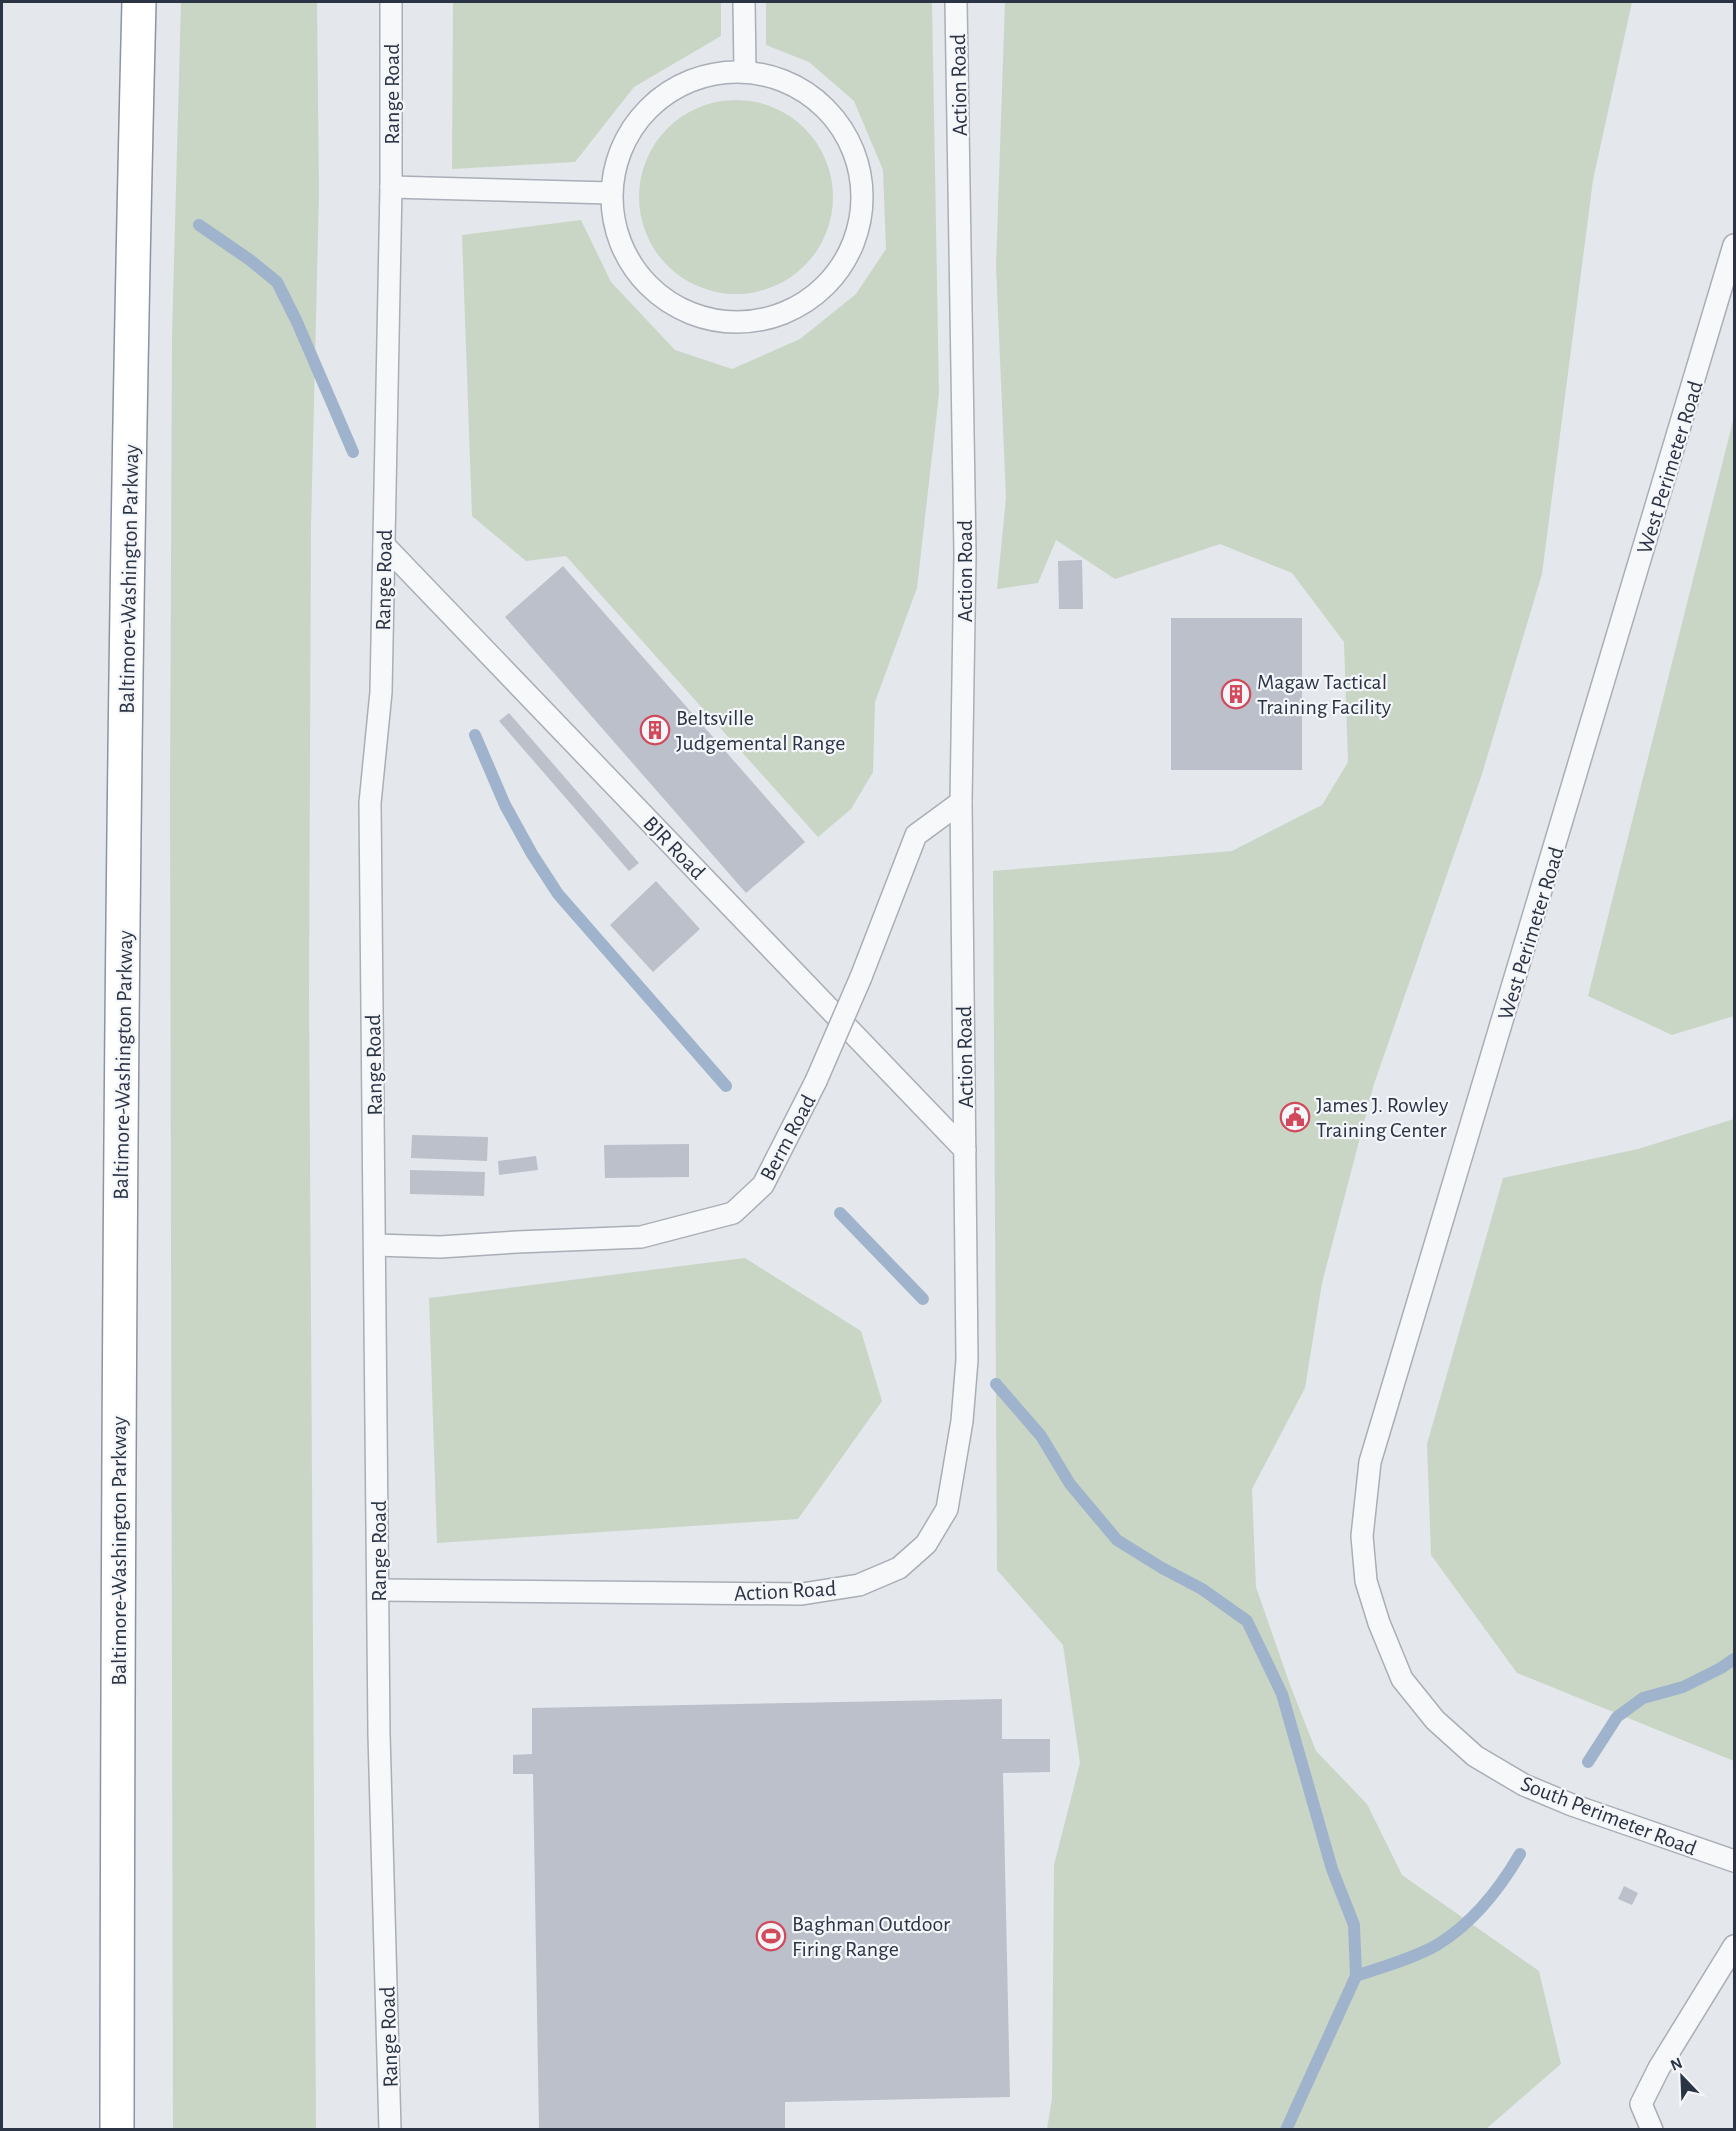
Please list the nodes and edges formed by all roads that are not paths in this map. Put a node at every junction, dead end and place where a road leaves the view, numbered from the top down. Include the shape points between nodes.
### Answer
1 (139, 2) edge
2 (391, 2) edge
3 (744, 2) edge
4 (956, 2) edge
5 (745, 71) junction
6 (391, 187) junction
7 (610, 193) junction
8 (1734, 245) edge
9 (384, 545) junction
10 (961, 802) junction
11 (965, 1150) junction
12 (375, 1245) junction
13 (378, 1590) junction
14 (1378, 1623) joint
15 (1734, 1861) edge
16 (1734, 1946) edge
17 (117, 2130) edge
18 (390, 2130) edge
19 (1652, 2130) edge

1 - 17 highway, Baltimore-Washington Parkway via 131,325 118,1366
2 - 6 lane, Range Road
3 - 5 lane
4 - 10 lane, Action Road via 964,554
5 - 7 lane via 705,75 668,92 638,119 618,154
5 - 7 lane via 786,80 821,103 848,136 862,176 862,218 848,258 822,290 786,313 745,323 703,319 665,302 634,273 616,235
6 - 7 lane
6 - 9 lane, Range Road
8 - 14 lane, West Perimeter Road via 1370,1462 1362,1536 1366,1581
9 - 11 lane, BJR Road
9 - 12 lane, Range Road via 381,692 370,803
10 - 11 lane, Action Road
10 - 12 lane, Berm Road, bridge via 916,835 816,1081 763,1185 733,1213 641,1237 440,1247
11 - 13 lane, Action Road via 967,1360 962,1421 946,1509 926,1544 899,1568 859,1585 802,1594
12 - 13 lane, Range Road
13 - 18 lane, Range Road
14 - 15 lane, South Perimeter Road via 1402,1679 1435,1720 1475,1756 1524,1785 1572,1805
16 - 19 lane via 1641,2104

